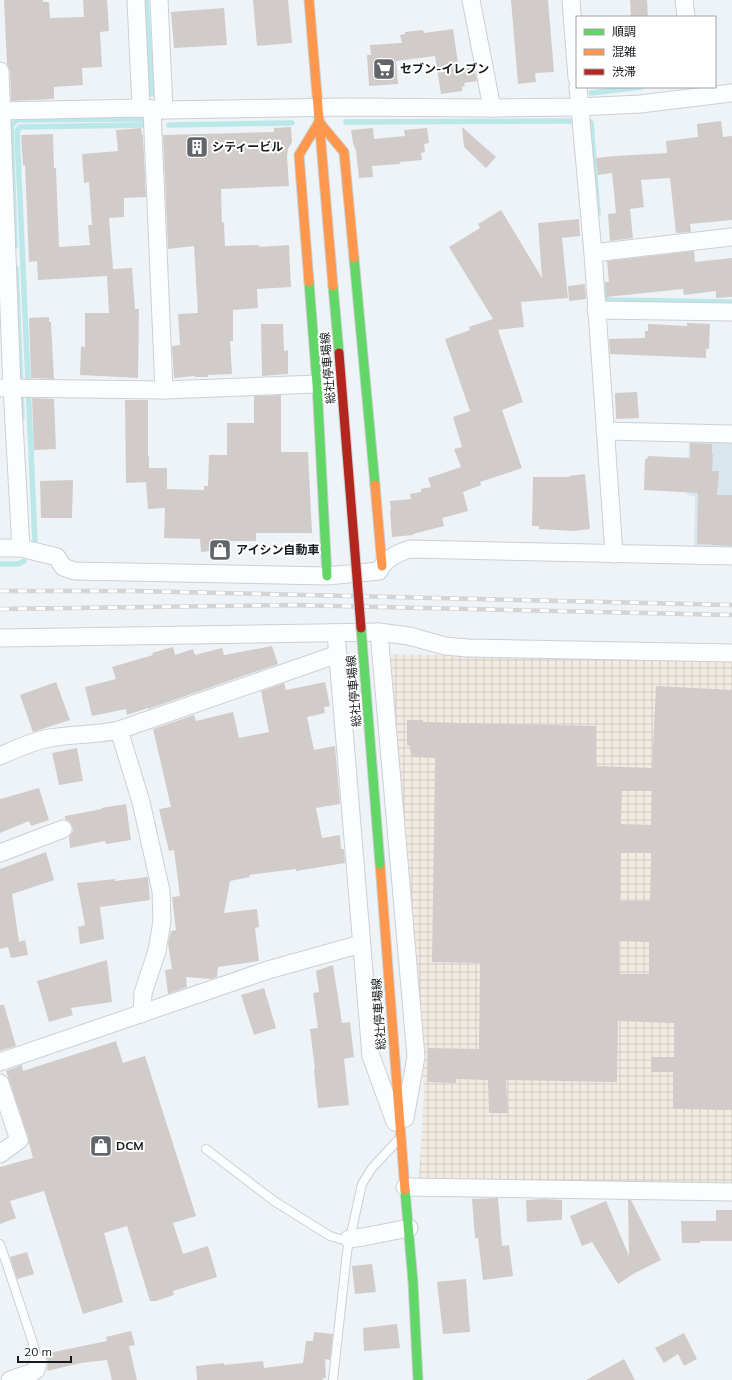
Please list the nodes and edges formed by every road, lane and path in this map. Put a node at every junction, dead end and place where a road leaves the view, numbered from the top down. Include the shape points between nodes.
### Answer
1 (136, 0) edge
2 (159, 0) edge
3 (309, 0) edge
4 (471, 0) edge
5 (570, 0) edge
6 (684, 0) edge
7 (686, 16) edge
8 (576, 67) edge
9 (0, 71) edge
10 (578, 88) edge
11 (693, 92) edge
12 (732, 93) edge
13 (579, 107) junction
14 (492, 108) junction
15 (152, 109) junction
16 (1, 111) edge
17 (318, 115) junction
18 (732, 237) edge
19 (593, 253) junction
20 (596, 310) junction
21 (732, 312) edge
22 (317, 384) junction
23 (15, 388) edge
24 (164, 390) junction
25 (605, 431) junction
26 (732, 434) edge
27 (0, 548) edge
28 (21, 548) junction
29 (614, 554) junction
30 (732, 556) edge
31 (382, 566) junction
32 (327, 576) junction
33 (379, 632) junction
34 (336, 633) junction
35 (0, 638) edge
36 (732, 653) edge
37 (338, 654) junction
38 (119, 730) junction
39 (0, 756) edge
40 (63, 829) dead end
41 (0, 853) edge
42 (362, 944) junction
43 (142, 1014) junction
44 (0, 1062) edge
45 (0, 1083) edge
46 (401, 1138) junction
47 (206, 1149) dead end
48 (0, 1154) edge
49 (405, 1187) junction
50 (732, 1192) edge
51 (409, 1228) junction
52 (349, 1239) junction
53 (0, 1244) edge
54 (38, 1362) joint
55 (415, 1379) edge
56 (10, 1380) edge
57 (333, 1380) edge

1 - 15 street
2 - 15 street
3 - 17 main road, 総社停車場線
4 - 14 street
5 - 8 street
6 - 7 street
9 - 16 street
10 - 13 street
11 - 12 street
11 - 13 street via 640,104
13 - 14 street
13 - 19 street
14 - 17 street
15 - 16 street
15 - 17 street
15 - 24 street
16 - 23 street
17 - 22 main road via 299,155
17 - 31 main road via 344,152
17 - 46 main road, 総社停車場線, bridge
18 - 19 street
19 - 20 street
20 - 21 street
20 - 25 street
22 - 24 street
22 - 32 main road
23 - 24 street
23 - 28 street
25 - 26 street
25 - 29 street
27 - 28 street
28 - 32 street via 58,557 63,567 75,571
29 - 30 street
29 - 31 street via 410,549 398,552
31 - 32 street via 379,572
33 - 34 street
33 - 36 street via 409,636 444,646 468,648
33 - 46 street via 416,1057
34 - 35 street
34 - 37 street
37 - 38 street
37 - 42 street
38 - 39 street via 50,738
38 - 43 street via 140,802 161,891 162,921 157,951 143,994
40 - 41 street
42 - 43 street via 268,970
42 - 46 street via 371,1056
43 - 44 street
45 - 48 street via 19,1140
46 - 49 main road, 総社停車場線
46 - 52 lane via 372,1168 362,1184
47 - 52 lane via 274,1201 330,1236
49 - 50 street
49 - 51 main road, 総社停車場線
51 - 52 street
51 - 55 main road, 総社停車場線
52 - 57 lane
53 - 54 lane
54 - 56 street via 33,1372

